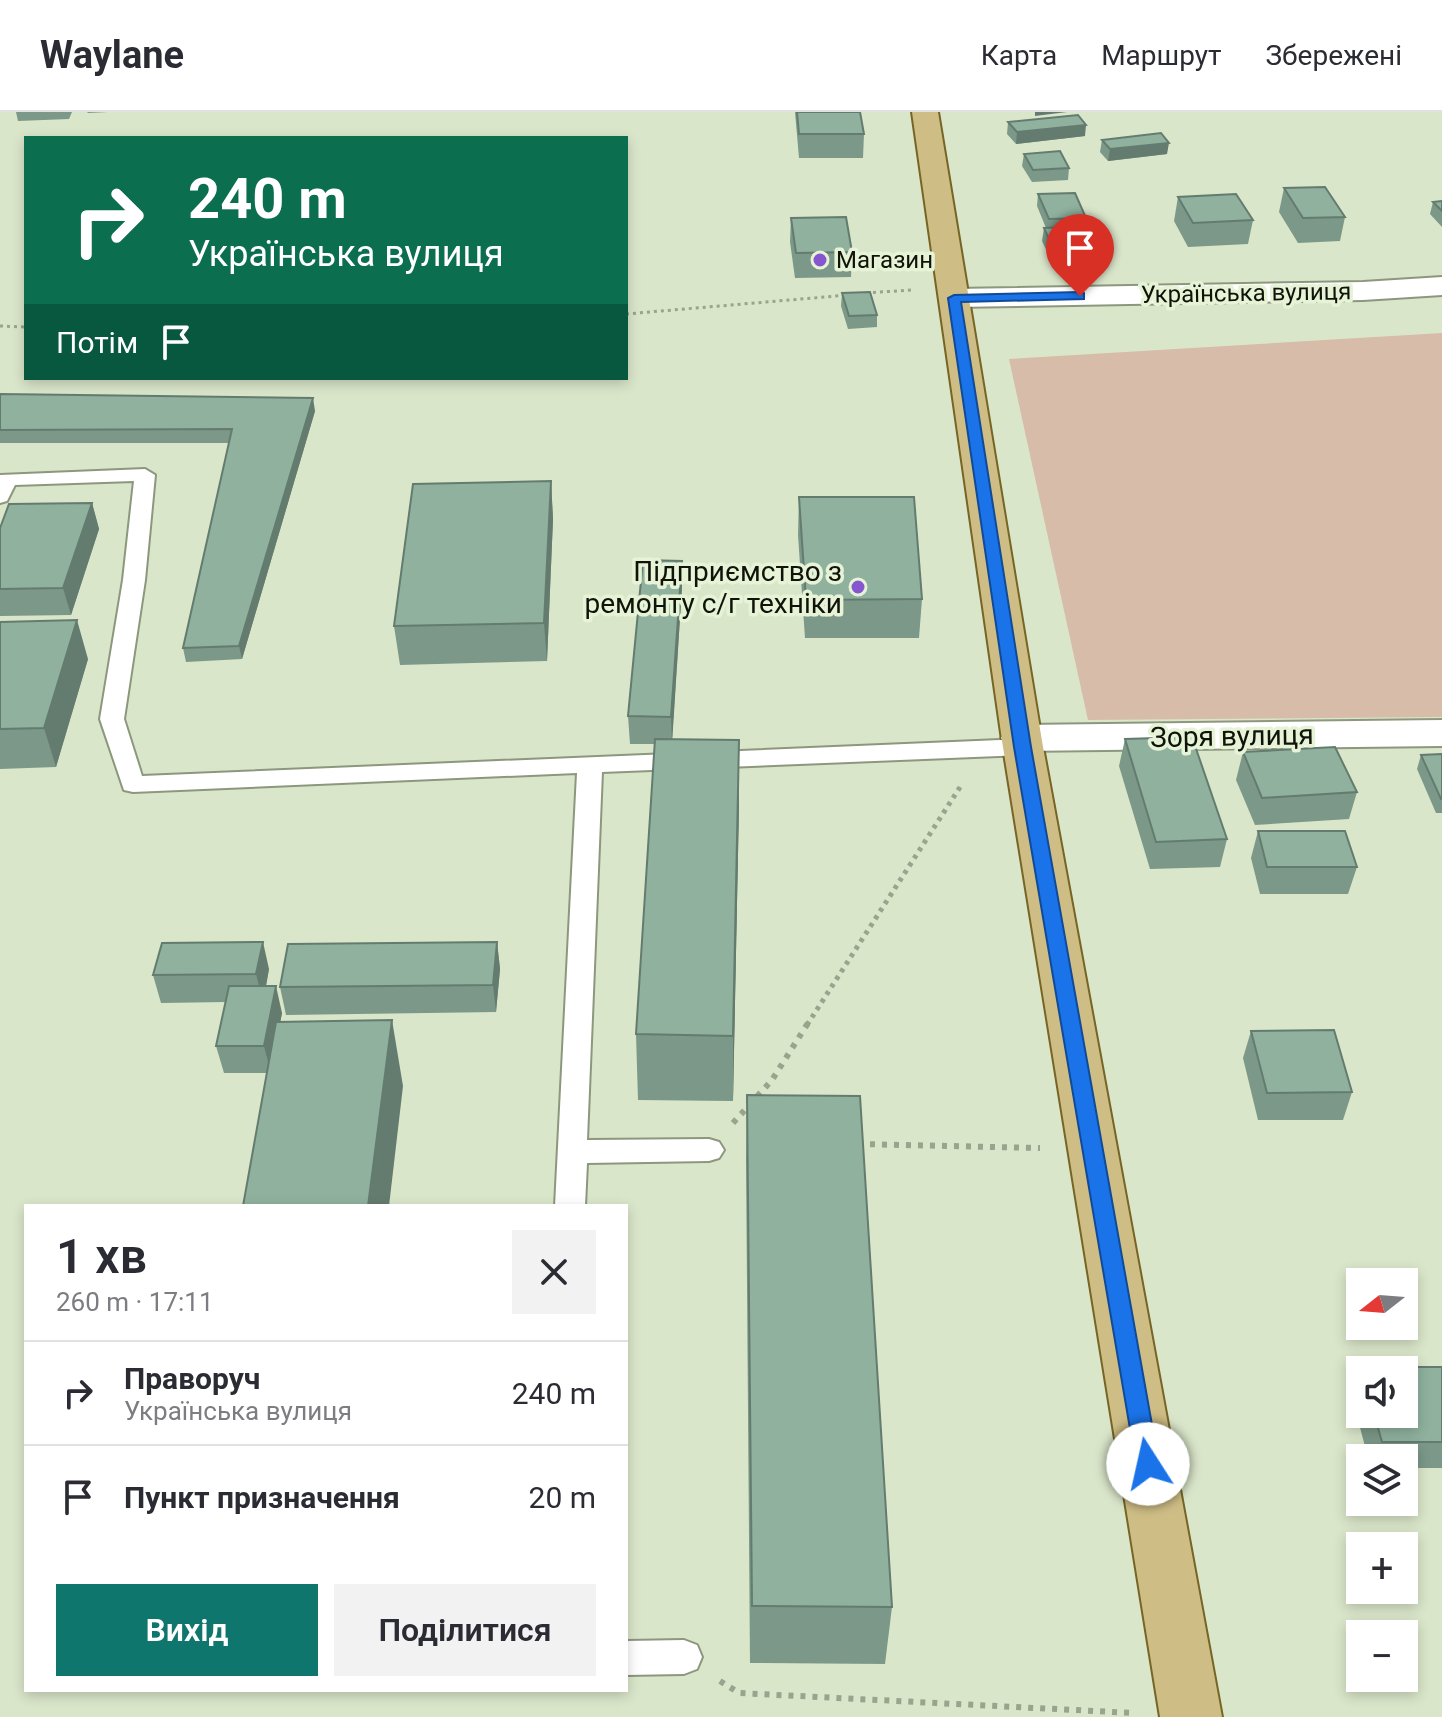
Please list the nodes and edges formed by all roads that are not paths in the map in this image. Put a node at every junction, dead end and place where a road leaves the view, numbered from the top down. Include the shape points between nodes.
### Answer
1 (925, 112) edge
2 (1442, 286) edge
3 (953, 293) junction
4 (0, 497) edge
5 (1442, 733) edge
6 (1022, 742) junction
7 (590, 763) junction
8 (709, 1150) road end
9 (572, 1152) junction
10 (570, 1204) edge
11 (684, 1657) road end
12 (628, 1658) edge
13 (1191, 1716) edge

1 - 3 main road
2 - 3 street, Українська вулиця
3 - 6 main road
4 - 7 lane via 7,479 145,475 112,719 133,784
5 - 6 street, Зоря вулиця
6 - 7 lane
6 - 13 main road
7 - 9 lane
8 - 9 lane
9 - 10 lane
11 - 12 lane

